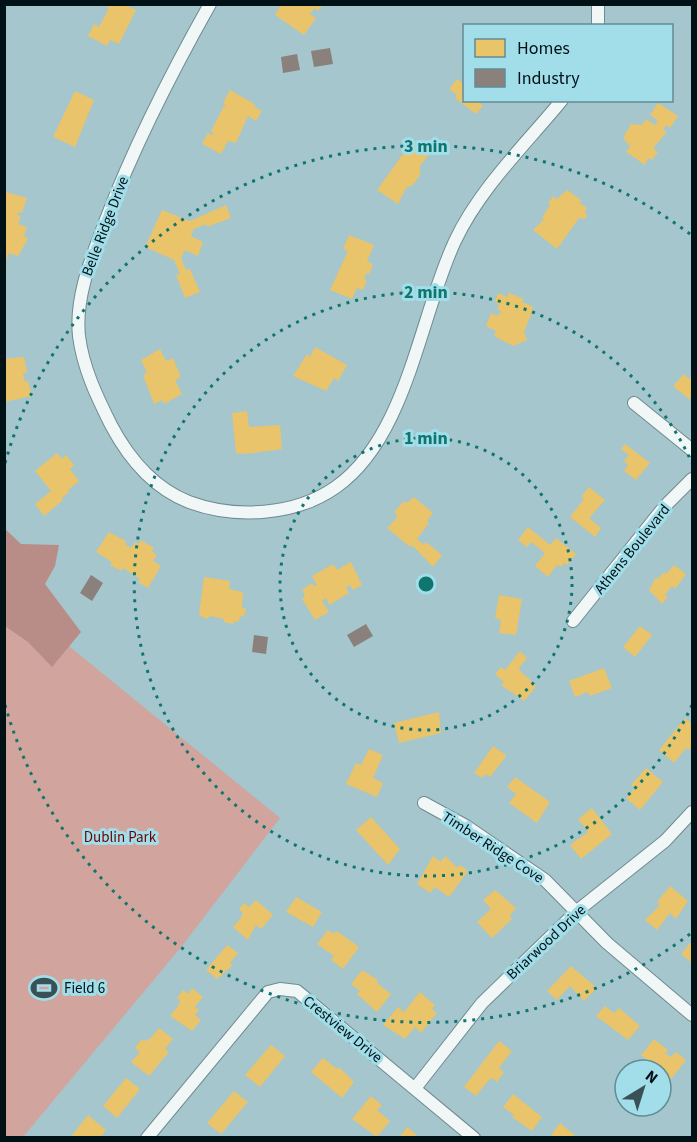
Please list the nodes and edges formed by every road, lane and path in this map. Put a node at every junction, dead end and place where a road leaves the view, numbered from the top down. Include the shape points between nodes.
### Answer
1 (210, 4) edge
2 (598, 4) edge
3 (598, 24) edge
4 (560, 102) edge
5 (634, 403) dead end
6 (693, 450) edge
7 (693, 479) edge
8 (573, 621) dead end
9 (424, 803) dead end
10 (693, 812) edge
11 (577, 911) junction
12 (693, 1016) edge
13 (416, 1087) junction
14 (147, 1137) edge
15 (474, 1137) edge

1 - 4 street, Belle Ridge Drive via 129,160 84,279 79,335 93,391 122,444 148,478 201,506 248,514 304,504 336,488 369,457 391,423 456,240 492,183
2 - 3 street
5 - 6 street
7 - 8 street, Athens Boulevard via 664,507
9 - 11 street, Timber Ridge Cove via 466,826 545,880
10 - 11 street, Briarwood Drive via 665,841
11 - 12 street, Timber Ridge Cove via 623,957
11 - 13 street, Briarwood Drive via 482,1003
13 - 14 street, Crestview Drive via 297,991 280,989 268,992
13 - 15 street, Crestview Drive

